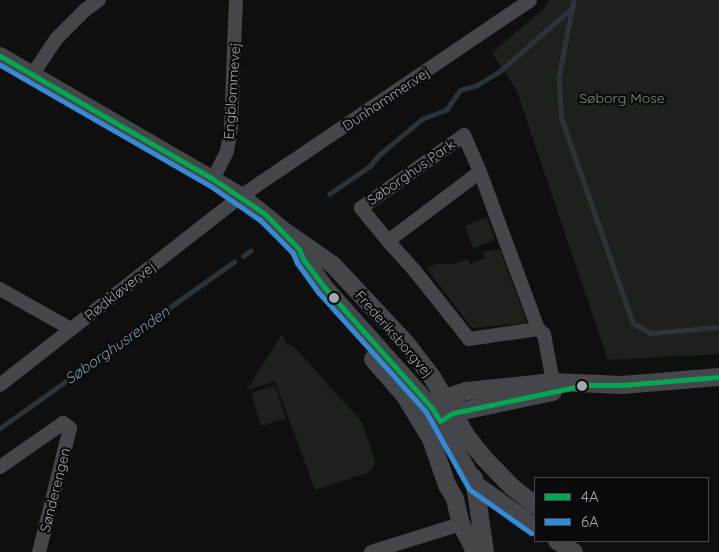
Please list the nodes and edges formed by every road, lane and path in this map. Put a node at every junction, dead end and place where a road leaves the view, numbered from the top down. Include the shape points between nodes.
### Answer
1 (100, 0) edge
2 (236, 0) edge
3 (530, 0) edge
4 (0, 56) edge
5 (32, 75) junction
6 (480, 172) junction
7 (213, 179) junction
8 (241, 196) junction
9 (283, 230) junction
10 (388, 241) junction
11 (0, 289) edge
12 (337, 302) junction
13 (71, 329) junction
14 (538, 329) junction
15 (719, 377) edge
16 (553, 382) junction
17 (585, 385) junction
18 (0, 386) edge
19 (443, 410) junction
20 (460, 441) junction
21 (0, 467) edge
22 (474, 484) junction
23 (455, 500) junction
24 (534, 504) edge
25 (461, 524) junction
26 (534, 526) edge
27 (559, 542) edge
28 (576, 542) edge
29 (481, 548) edge
30 (39, 552) edge
31 (371, 552) edge
32 (574, 552) edge
33 (586, 552) edge

1 - 5 street via 57,38
2 - 7 street, Engblommevej via 231,128 227,151
3 - 8 street, Dunhammervej
4 - 5 street, Frederiksborgvej
5 - 7 street, Frederiksborgvej
6 - 10 street
6 - 10 street, Søborghus Park via 464,135 361,208
6 - 14 street, Søborghus Park
7 - 8 street, Frederiksborgvej
8 - 9 street, Frederiksborgvej
8 - 13 street, Rødkløvervej
9 - 12 street, Frederiksborgvej
9 - 19 street, Frederiksborgvej via 333,265 406,343 432,377
10 - 14 street, Søborghus Park via 469,340
11 - 13 street
12 - 19 street, Frederiksborgvej
12 - 23 street, Frederiksborgvej via 354,336 418,416
13 - 18 street, Rødkløvervej
14 - 16 street, Søborghus Park via 544,334
15 - 17 street
16 - 17 street
16 - 19 street via 467,391
17 - 19 street
19 - 20 street, Frederiksborgvej
20 - 22 street, Frederiksborgvej
20 - 23 street
20 - 24 street, Frederiksborgvej via 483,457
21 - 30 street, Sønderengen via 63,423 70,428
22 - 26 street
22 - 29 street
23 - 25 street
25 - 29 street
25 - 31 street
27 - 32 street
28 - 33 street

